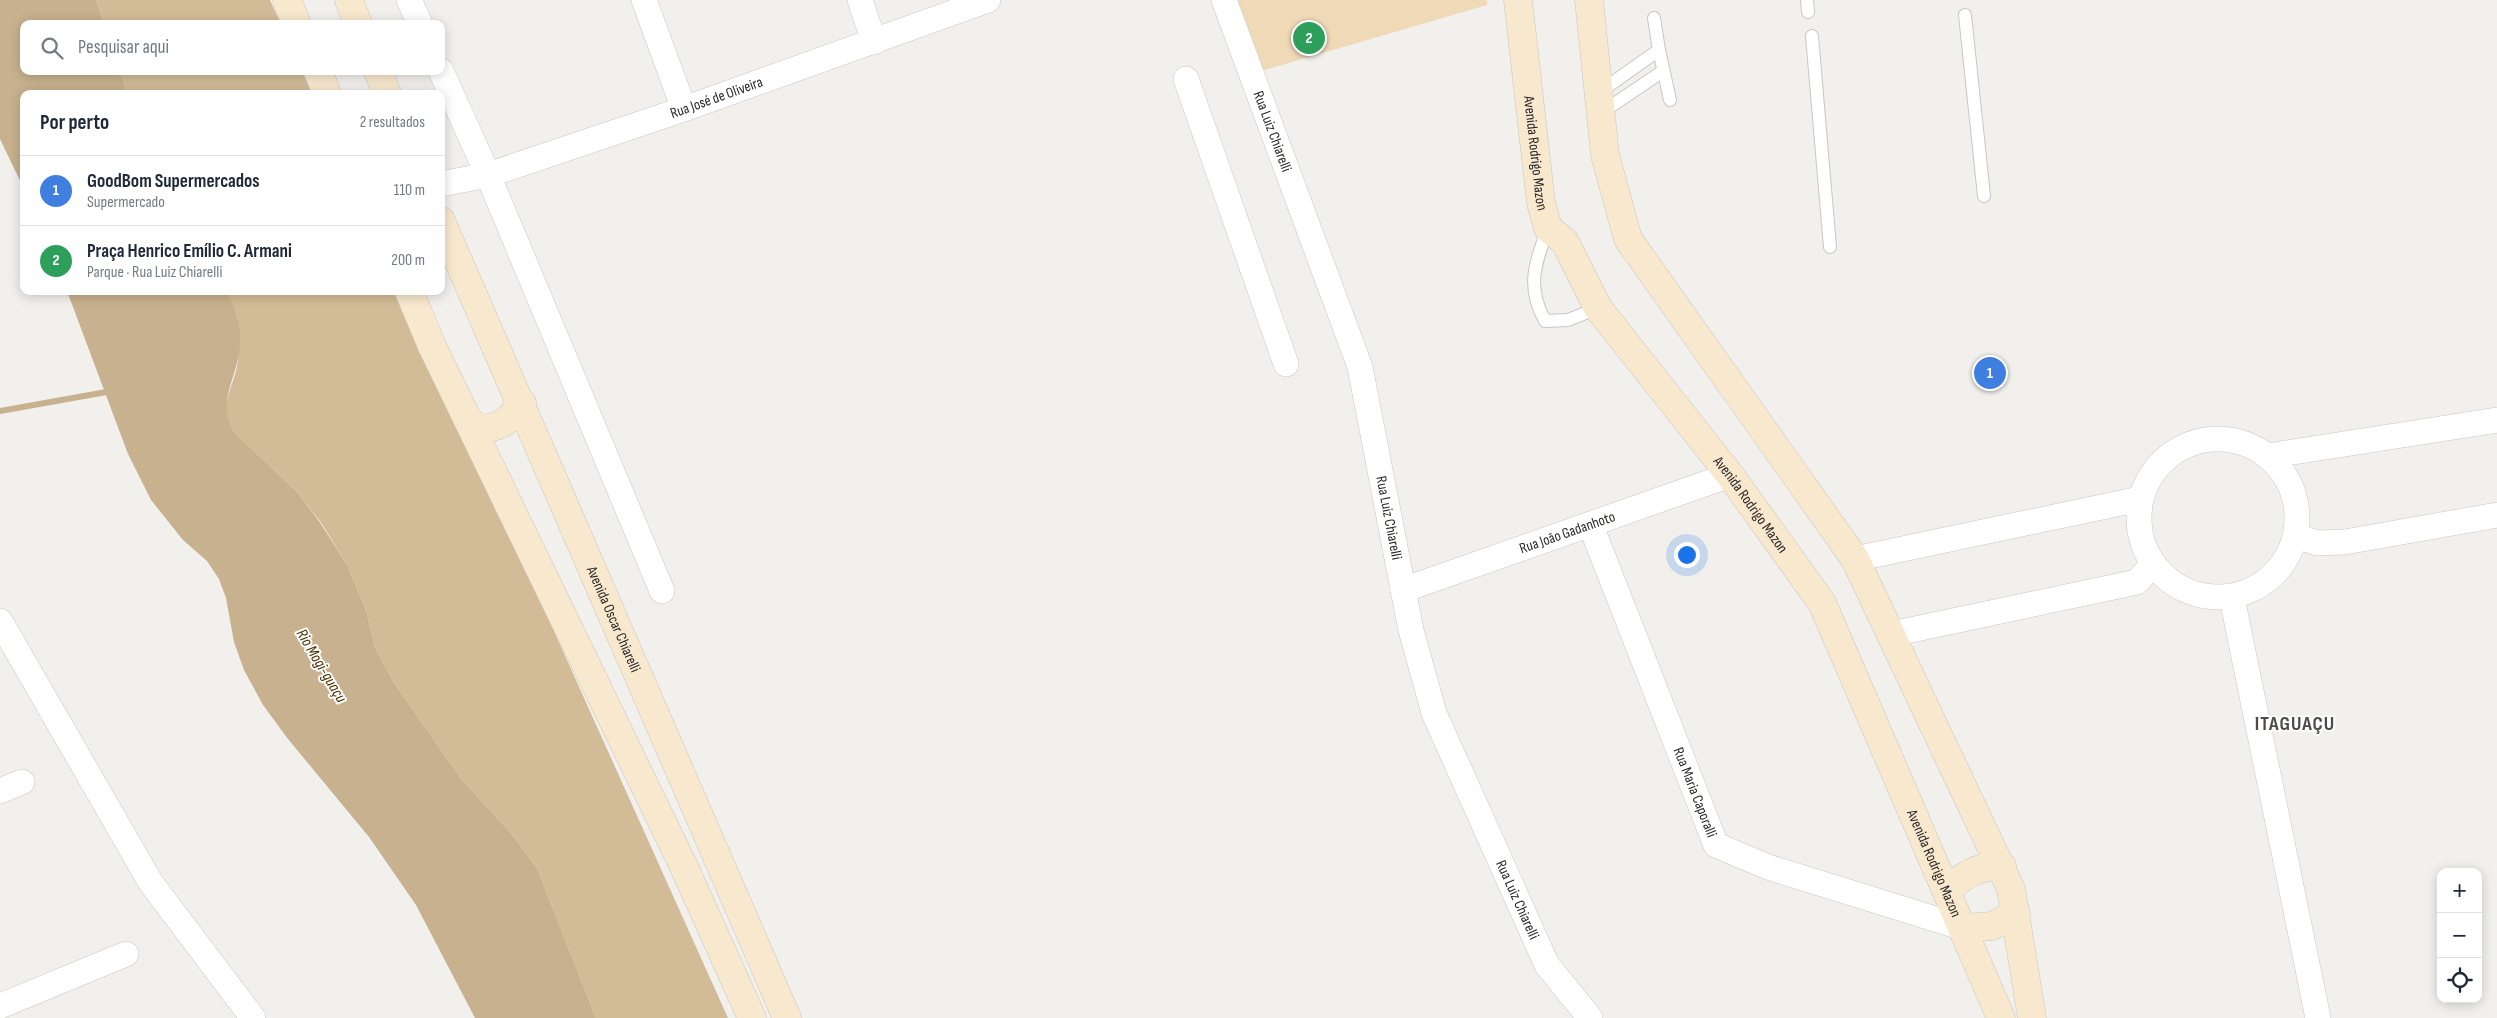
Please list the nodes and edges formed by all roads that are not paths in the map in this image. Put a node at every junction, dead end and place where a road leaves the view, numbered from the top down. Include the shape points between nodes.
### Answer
1 (287, 0) edge
2 (349, 0) edge
3 (409, 0) edge
4 (644, 0) edge
5 (860, 0) edge
6 (988, 0) edge
7 (1224, 0) edge
8 (1518, 0) edge
9 (1589, 0) edge
10 (1965, 15) dead end
11 (1654, 18) dead end
12 (295, 20) edge
13 (356, 20) edge
14 (418, 20) edge
15 (1812, 36) dead end
16 (874, 42) junction
17 (1658, 50) junction
18 (1663, 71) junction
19 (320, 75) edge
20 (380, 75) edge
21 (443, 75) edge
22 (1186, 79) dead end
23 (325, 90) edge
24 (385, 90) edge
25 (1670, 100) dead end
26 (1600, 103) junction
27 (684, 109) junction
28 (488, 175) junction
29 (445, 183) edge
30 (1984, 196) dead end
31 (1548, 228) junction
32 (445, 230) edge
33 (1830, 247) dead end
34 (411, 295) edge
35 (1598, 308) junction
36 (1286, 364) dead end
37 (522, 403) junction
38 (468, 420) junction
39 (2497, 420) edge
40 (2268, 456) junction
41 (1730, 475) junction
42 (2140, 499) junction
43 (2497, 515) edge
44 (1591, 526) junction
45 (2296, 536) junction
46 (1855, 559) junction
47 (2152, 565) junction
48 (1404, 590) junction
49 (662, 591) dead end
50 (2232, 598) junction
51 (0, 621) edge
52 (1892, 634) junction
53 (2002, 866) junction
54 (1948, 892) junction
55 (2016, 913) junction
56 (1964, 928) junction
57 (126, 954) dead end
58 (0, 1006) edge
59 (253, 1018) edge
60 (752, 1018) edge
61 (787, 1018) edge
62 (1590, 1018) edge
63 (2001, 1018) edge
64 (2032, 1018) edge
65 (2318, 1018) edge

1 - 12 street
2 - 13 street
3 - 14 street
4 - 27 street
5 - 16 street
6 - 16 street, Rua José de Oliveira
7 - 48 street, Rua Luiz Chiarelli via 1360,367
8 - 31 street, Avenida Rodrigo Mazon via 1541,203
9 - 26 street
10 - 30 lane
11 - 17 lane
15 - 33 lane
16 - 27 street, Rua José de Oliveira
17 - 18 lane
17 - 26 lane
18 - 25 lane
18 - 26 lane
19 - 23 street
20 - 24 street
21 - 28 street
22 - 36 street
26 - 46 street via 1608,170 1628,239
27 - 28 street, Rua José de Oliveira
28 - 29 street, Rua José de Oliveira
28 - 49 street
31 - 35 street, Avenida Rodrigo Mazon via 1565,242
31 - 35 lane via 1532,280 1536,305 1545,321 1568,320
32 - 37 street, Avenida Oscar Chiarelli
34 - 38 street
35 - 41 street, Avenida Rodrigo Mazon
37 - 38 street via 509,421 494,428 480,429
37 - 61 street, Avenida Oscar Chiarelli
38 - 60 street via 684,867
39 - 40 street
40 - 42 street via 2245,443 2219,438 2192,442 2169,455 2150,475
40 - 45 street via 2286,476 2295,500
41 - 44 street, Rua João Gadanhoto
41 - 54 street, Avenida Rodrigo Mazon via 1822,604
42 - 46 street
42 - 47 street via 2138,526
43 - 45 street via 2345,542 2317,543
44 - 48 street, Rua João Gadanhoto
44 - 56 street, Rua Maria Caporalli via 1716,845 1768,867
45 - 50 street via 2291,551 2276,573 2256,589
46 - 52 street
47 - 50 street via 2181,590 2206,598
47 - 52 street via 2137,582
48 - 62 street, Rua Luiz Chiarelli via 1411,630 1434,713 1547,965
50 - 65 street
51 - 59 street via 151,883
52 - 53 street
53 - 54 street via 1985,867 1969,873
53 - 55 street
54 - 56 street, Avenida Rodrigo Mazon
55 - 56 street via 1992,926
55 - 64 street
56 - 63 street, Avenida Rodrigo Mazon
57 - 58 street

